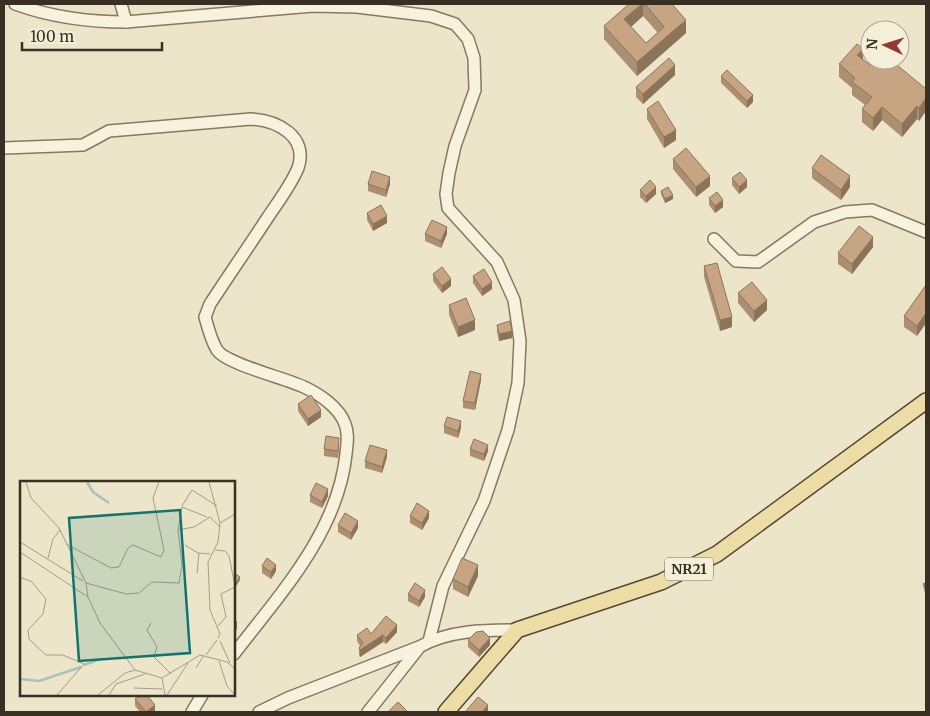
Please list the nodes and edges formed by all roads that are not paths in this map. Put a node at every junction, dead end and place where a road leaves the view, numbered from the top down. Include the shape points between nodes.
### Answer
1 (15, 4) edge
2 (121, 4) edge
3 (126, 22) junction
4 (4, 148) edge
5 (926, 232) edge
6 (714, 239) dead end
7 (926, 401) edge
8 (518, 630) junction
9 (424, 644) junction
10 (235, 653) edge
11 (201, 696) edge
12 (192, 712) edge
13 (259, 712) edge
14 (368, 712) edge
15 (446, 712) edge

1 - 3 street via 46,15
2 - 3 street
3 - 9 street via 313,6 357,7 431,16 455,24 468,39 474,58 475,90 455,146 446,194 448,208 497,262 514,300 520,341 518,383 508,430 484,501 443,586
4 - 10 street via 83,145 109,131 251,118 267,119 282,126 295,138 299,152 298,167 210,304 205,318 218,352 232,361 304,387 322,397 341,415 347,434 344,469 325,527 311,551
5 - 6 street via 872,210 845,212 814,222 758,262 736,261
7 - 8 main road, NR21 via 717,554 661,582
8 - 9 street via 478,630
8 - 15 main road
9 - 13 street
9 - 14 street
11 - 12 street

